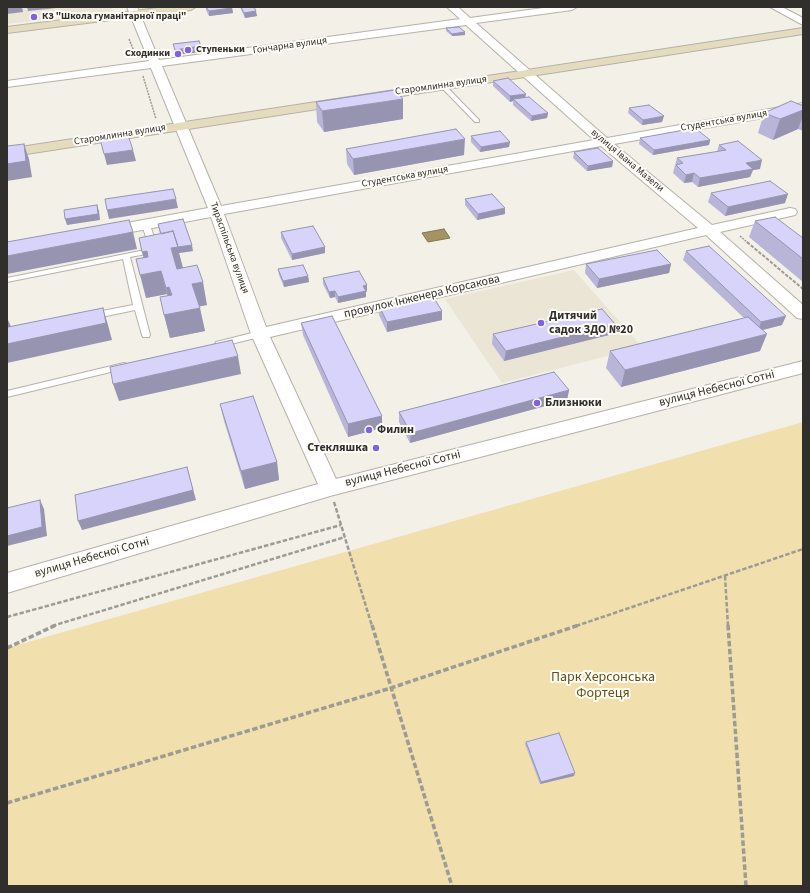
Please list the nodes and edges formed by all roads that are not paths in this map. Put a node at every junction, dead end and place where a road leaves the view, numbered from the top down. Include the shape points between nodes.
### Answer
1 (191, 7) edge
2 (452, 7) edge
3 (572, 7) edge
4 (775, 7) edge
5 (134, 10) edge
6 (468, 22) junction
7 (803, 22) edge
8 (7, 30) edge
9 (803, 31) edge
10 (155, 64) junction
11 (527, 73) junction
12 (7, 84) edge
13 (443, 86) junction
14 (803, 107) edge
15 (477, 121) dead end
16 (180, 125) junction
17 (605, 143) junction
18 (7, 153) edge
19 (216, 211) junction
20 (790, 212) dead end
21 (146, 224) junction
22 (709, 230) junction
23 (92, 234) edge
24 (126, 256) junction
25 (7, 280) edge
26 (138, 307) junction
27 (803, 314) edge
28 (84, 318) edge
29 (260, 334) junction
30 (146, 335) dead end
31 (207, 347) edge
32 (130, 365) edge
33 (803, 367) edge
34 (7, 394) edge
35 (330, 488) junction
36 (7, 583) edge

1 - 5 street
2 - 6 street, вулиця Івана Мазепи
3 - 6 street, Гончарна вулиця
4 - 7 street
5 - 8 street
5 - 10 street, Тираспільська вулиця
6 - 10 street, Гончарна вулиця
6 - 11 street, вулиця Івана Мазепи
9 - 11 street, Старомлинна вулиця
10 - 12 street, Гончарна вулиця
10 - 16 street, Тираспільська вулиця
11 - 13 street, Старомлинна вулиця
11 - 17 street, вулиця Івана Мазепи
13 - 15 lane
13 - 16 street, Старомлинна вулиця
14 - 17 street, Студентська вулиця
16 - 18 street, Старомлинна вулиця
16 - 19 street, Тираспільська вулиця
17 - 19 street, Студентська вулиця
17 - 22 street, вулиця Івана Мазепи
19 - 21 street, Студентська вулиця
19 - 29 street, Тираспільська вулиця
20 - 22 street, провулок Інженера Корсакова via 763,221
21 - 23 street, Студентська вулиця
21 - 24 lane via 154,250
22 - 27 street, вулиця Івана Мазепи
22 - 29 street, провулок Інженера Корсакова
24 - 25 lane
24 - 26 lane
26 - 28 lane
26 - 30 lane
29 - 31 lane, провулок Інженера Корсакова
29 - 35 street, Тираспільська вулиця
32 - 34 lane
33 - 35 street, вулиця Небесної Сотні
35 - 36 street, вулиця Небесної Сотні

